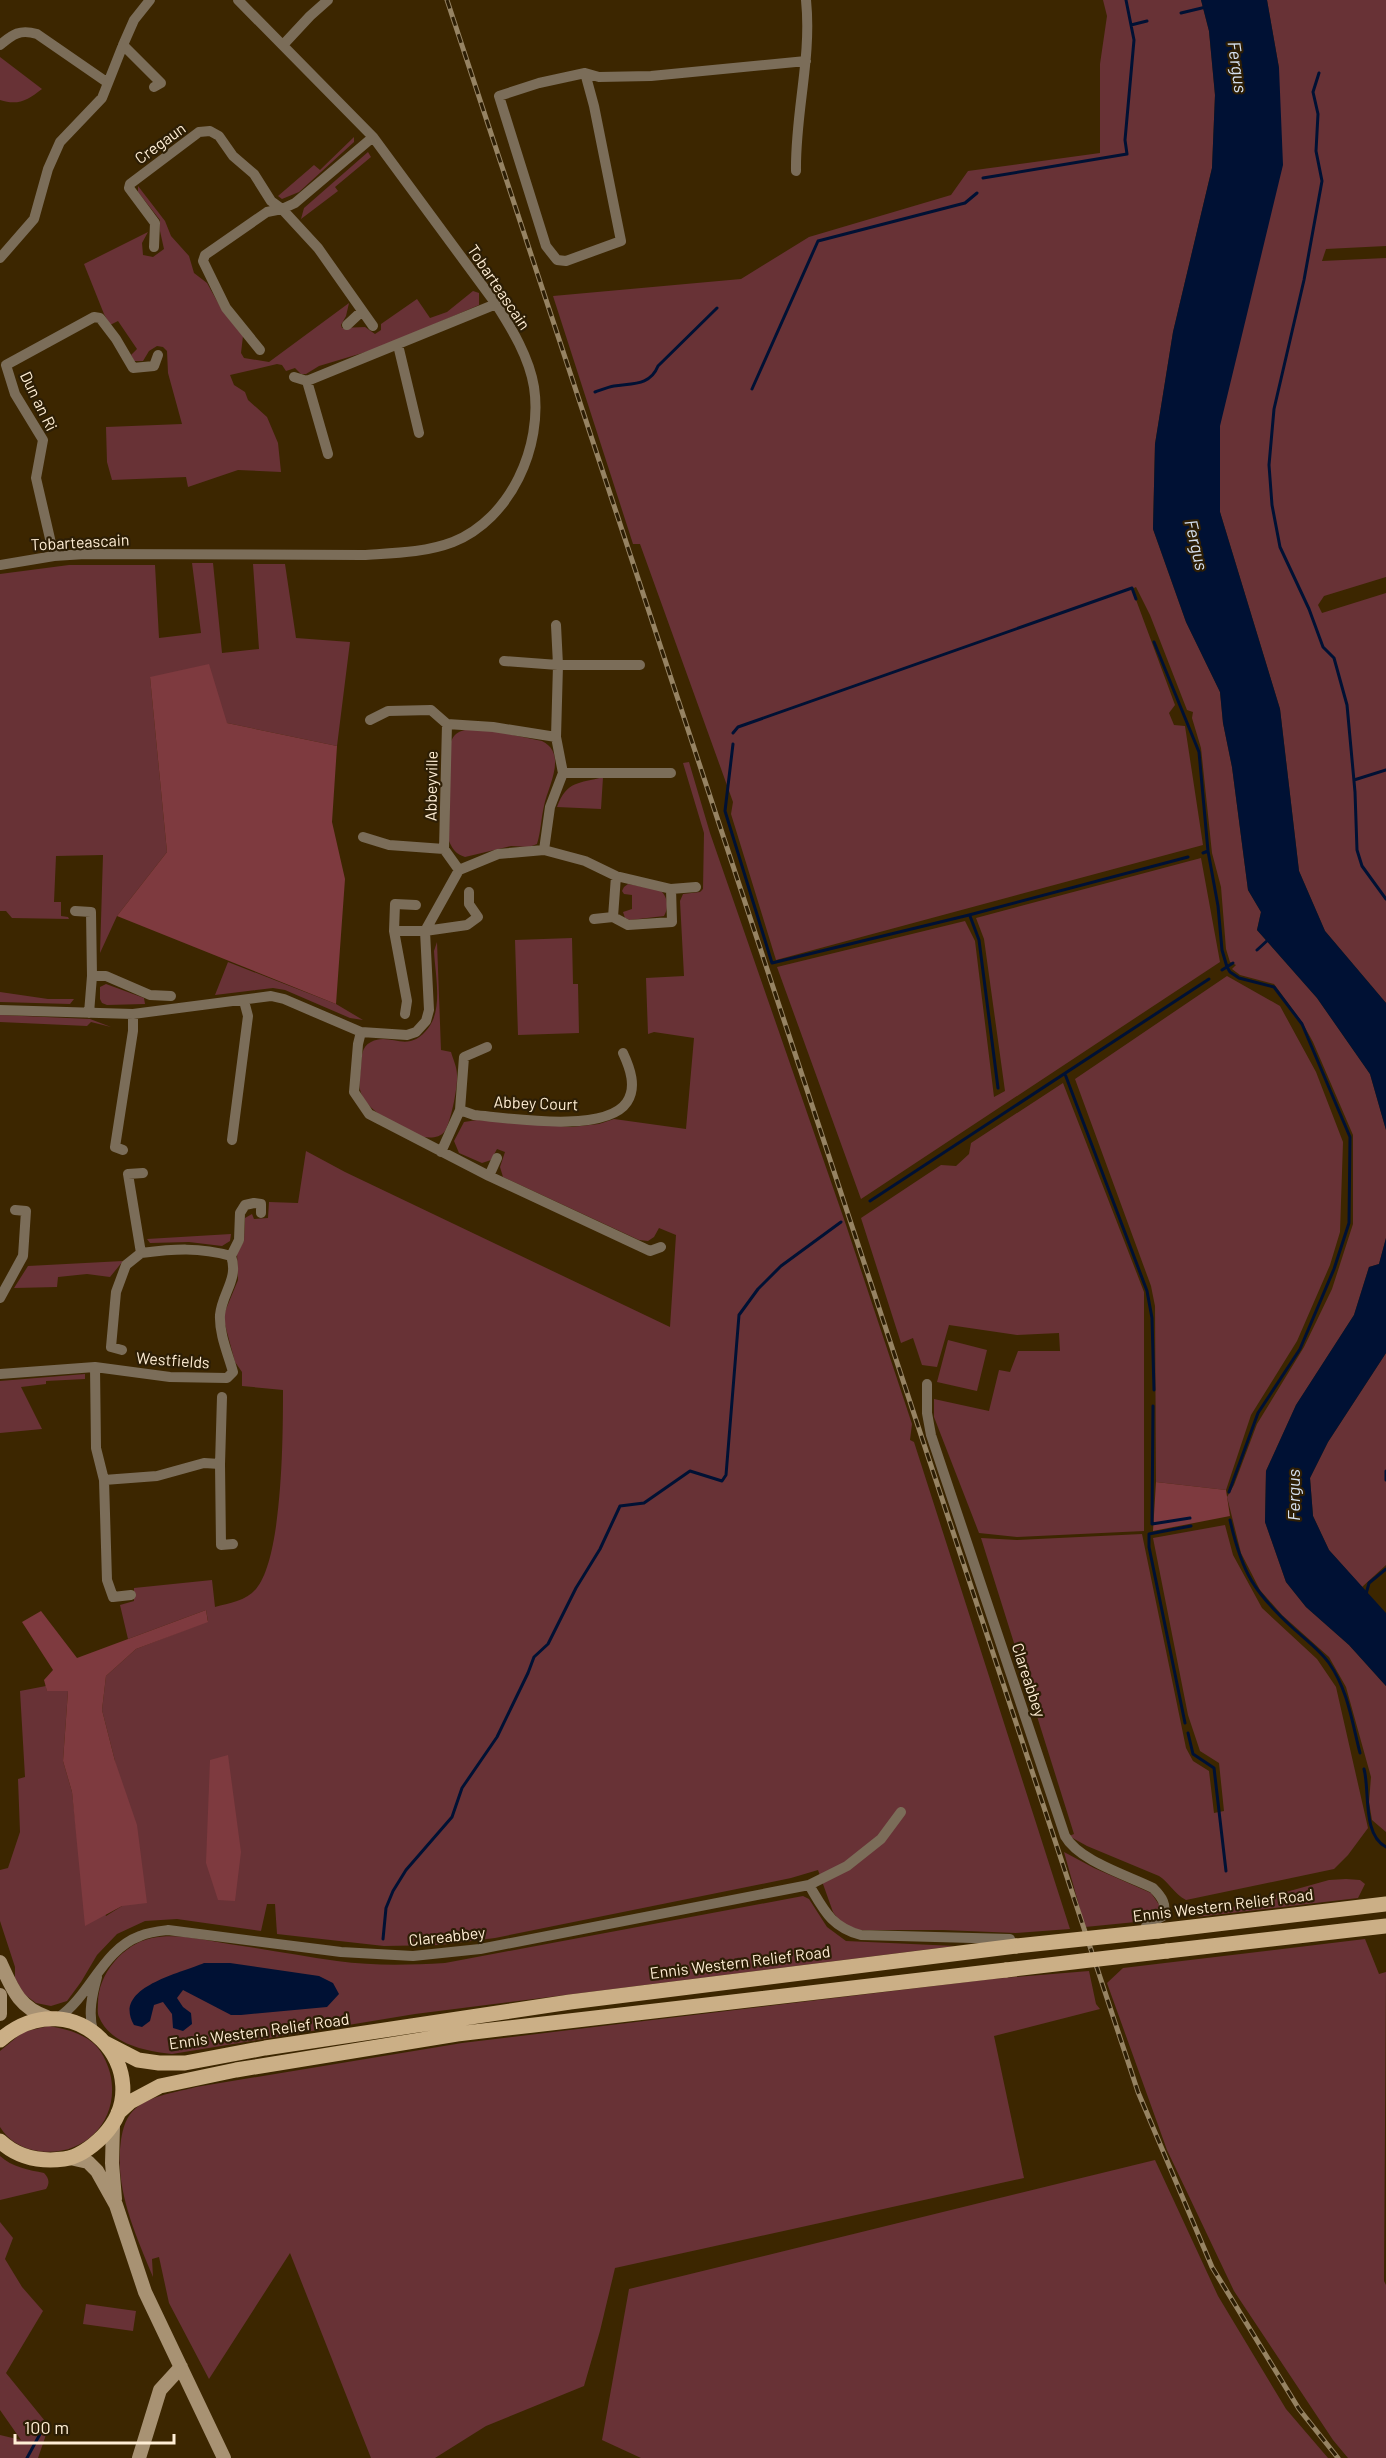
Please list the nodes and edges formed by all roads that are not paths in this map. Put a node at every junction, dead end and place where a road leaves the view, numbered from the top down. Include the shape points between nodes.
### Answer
1 (150, 0) edge
2 (238, 0) edge
3 (328, 0) edge
4 (806, 0) edge
5 (0, 45) edge
6 (123, 45) junction
7 (283, 45) junction
8 (806, 61) junction
9 (585, 73) junction
10 (108, 83) junction
11 (154, 87) dead end
12 (373, 137) junction
13 (796, 171) dead end
14 (282, 208) junction
15 (154, 247) dead end
16 (0, 258) edge
17 (496, 304) junction
18 (362, 311) junction
19 (346, 325) dead end
20 (373, 326) dead end
21 (398, 345) junction
22 (260, 350) dead end
23 (158, 355) dead end
24 (3, 365) edge
25 (294, 377) dead end
26 (307, 381) junction
27 (419, 433) dead end
28 (328, 454) dead end
29 (54, 556) junction
30 (0, 565) edge
31 (556, 626) dead end
32 (504, 661) dead end
33 (558, 665) junction
34 (640, 665) dead end
35 (370, 720) dead end
36 (447, 724) junction
37 (556, 737) junction
38 (563, 772) junction
39 (671, 773) dead end
40 (363, 837) dead end
41 (444, 849) junction
42 (544, 850) junction
43 (459, 870) junction
44 (616, 876) junction
45 (696, 887) dead end
46 (671, 889) junction
47 (469, 892) dead end
48 (416, 905) dead end
49 (75, 911) dead end
50 (613, 917) junction
51 (594, 919) dead end
52 (394, 931) junction
53 (425, 932) junction
54 (92, 976) junction
55 (171, 996) dead end
56 (244, 1000) junction
57 (0, 1010) edge
58 (89, 1013) junction
59 (133, 1014) junction
60 (405, 1014) dead end
61 (361, 1032) junction
62 (487, 1047) dead end
63 (623, 1053) dead end
64 (460, 1110) junction
65 (232, 1140) dead end
66 (123, 1150) dead end
67 (441, 1152) junction
68 (497, 1158) dead end
69 (143, 1173) dead end
70 (489, 1176) junction
71 (15, 1210) dead end
72 (261, 1213) dead end
73 (661, 1247) dead end
74 (141, 1253) junction
75 (231, 1256) junction
76 (0, 1298) edge
77 (122, 1350) dead end
78 (95, 1367) junction
79 (0, 1374) edge
80 (927, 1384) dead end
81 (222, 1397) dead end
82 (220, 1464) junction
83 (104, 1480) junction
84 (233, 1544) dead end
85 (131, 1595) dead end
86 (901, 1812) dead end
87 (809, 1885) junction
88 (1386, 1904) edge
89 (1386, 1926) edge
90 (1152, 1928) junction
91 (1013, 1943) junction
92 (0, 1962) edge
93 (99, 1970) junction
94 (0, 1995) edge
95 (0, 2014) edge
96 (53, 2018) junction
97 (93, 2031) junction
98 (0, 2040) edge
99 (105, 2043) junction
100 (115, 2120) junction
101 (0, 2141) edge
102 (70, 2158) junction
103 (116, 2205) junction
104 (181, 2367) junction
105 (139, 2458) edge
106 (224, 2458) edge

1 - 6 street via 134,20
2 - 7 street, Tobarteascain
3 - 7 street
4 - 8 street
5 - 10 street via 15,32 26,30
6 - 10 street
6 - 11 street via 161,83
7 - 12 street, Tobarteascain
8 - 9 street via 651,76 599,77
8 - 13 street
9 - 9 street via 621,241 566,261 557,260 546,246 499,96
10 - 16 street via 102,98 60,142 34,219
12 - 14 street via 295,203
12 - 17 street, Tobarteascain
14 - 15 street, Cregaun via 271,201 254,174 233,156 219,135 199,132 130,184 129,188 155,223
14 - 18 street, Cregaun via 318,248
14 - 22 street via 267,212 205,255 203,261 226,308
17 - 21 street
17 - 29 street, Tobarteascain via 529,369 536,408 533,435 522,470 503,505 475,530 434,549 406,553
18 - 19 street
18 - 20 street, Cregaun
21 - 26 street
21 - 27 street
23 - 24 street, Dun an Ri via 154,366 133,368 100,318 94,317
24 - 29 street, Dun an Ri via 43,440 36,478
25 - 26 street
26 - 28 street
29 - 30 street, Tobarteascain
31 - 33 street
32 - 33 street
33 - 34 street
33 - 37 street
35 - 36 street via 388,711 431,711
36 - 37 street
36 - 41 street, Abbeyville
37 - 38 street
38 - 39 street
38 - 42 street via 550,807
40 - 41 street via 389,845
41 - 43 street
42 - 43 street via 498,854
42 - 44 street via 585,861
43 - 53 street
44 - 46 street
44 - 50 street
45 - 46 street
46 - 50 street via 672,922 628,925
47 - 53 street via 469,904 478,916 467,925
48 - 52 street via 395,904
49 - 54 street via 91,912
50 - 51 street
52 - 53 street
52 - 60 street via 407,1001
53 - 61 street via 429,1010 426,1021 407,1035
54 - 55 street via 106,976 150,995
54 - 58 street
56 - 59 street
56 - 61 street via 271,996 284,999
56 - 65 street via 248,1016
57 - 58 street
58 - 59 street
59 - 66 street via 115,1147
61 - 67 street via 354,1092 359,1104 369,1114
62 - 64 street via 464,1057
63 - 64 street, Abbey Court via 632,1086 627,1102 612,1114 568,1121 474,1115
64 - 67 street
67 - 70 street
68 - 70 street
69 - 74 street via 128,1174
70 - 73 street via 650,1251
71 - 76 street via 26,1211 23,1256
72 - 75 street, Westfields via 261,1204 245,1205 240,1213 239,1240
74 - 75 street via 208,1249
74 - 77 street, Westfields via 126,1265 116,1292 111,1347
75 - 78 street, Westfields via 234,1278 220,1318 233,1372 227,1378 170,1377
78 - 79 street, Westfields
78 - 83 street via 96,1449
80 - 90 street, Clareabbey via 931,1435 1065,1836 1081,1854 1162,1896 1163,1916
81 - 82 street
82 - 83 street via 204,1463 157,1476
82 - 84 street via 221,1545
83 - 85 street via 107,1580 113,1597
86 - 87 street, Clareabbey via 881,1839 847,1866
87 - 91 street via 836,1925 846,1931
87 - 93 street, Clareabbey via 480,1949 413,1956 340,1952 168,1930 127,1942
88 - 90 main road, Ennis Western Relief Road
89 - 100 main road, Ennis Western Relief Road, bridge via 458,2034 160,2086 130,2102
90 - 91 main road, Ennis Western Relief Road, bridge
91 - 99 main road, Ennis Western Relief Road via 570,2002 185,2063 138,2060
92 - 96 main road via 15,1995 32,2012
93 - 96 street, Clareabbey via 71,2009
93 - 97 street, Clareabbey via 92,1995
94 - 95 main road
96 - 97 main road
96 - 98 main road via 25,2023
97 - 99 main road
99 - 100 main road via 117,2061 123,2090
100 - 102 main road, Ennis Western Relief Road via 96,2143
100 - 103 main road via 112,2163
101 - 102 main road via 32,2159
102 - 103 main road via 88,2162 97,2171
103 - 104 main road via 146,2292
104 - 105 main road via 160,2390
104 - 106 main road

